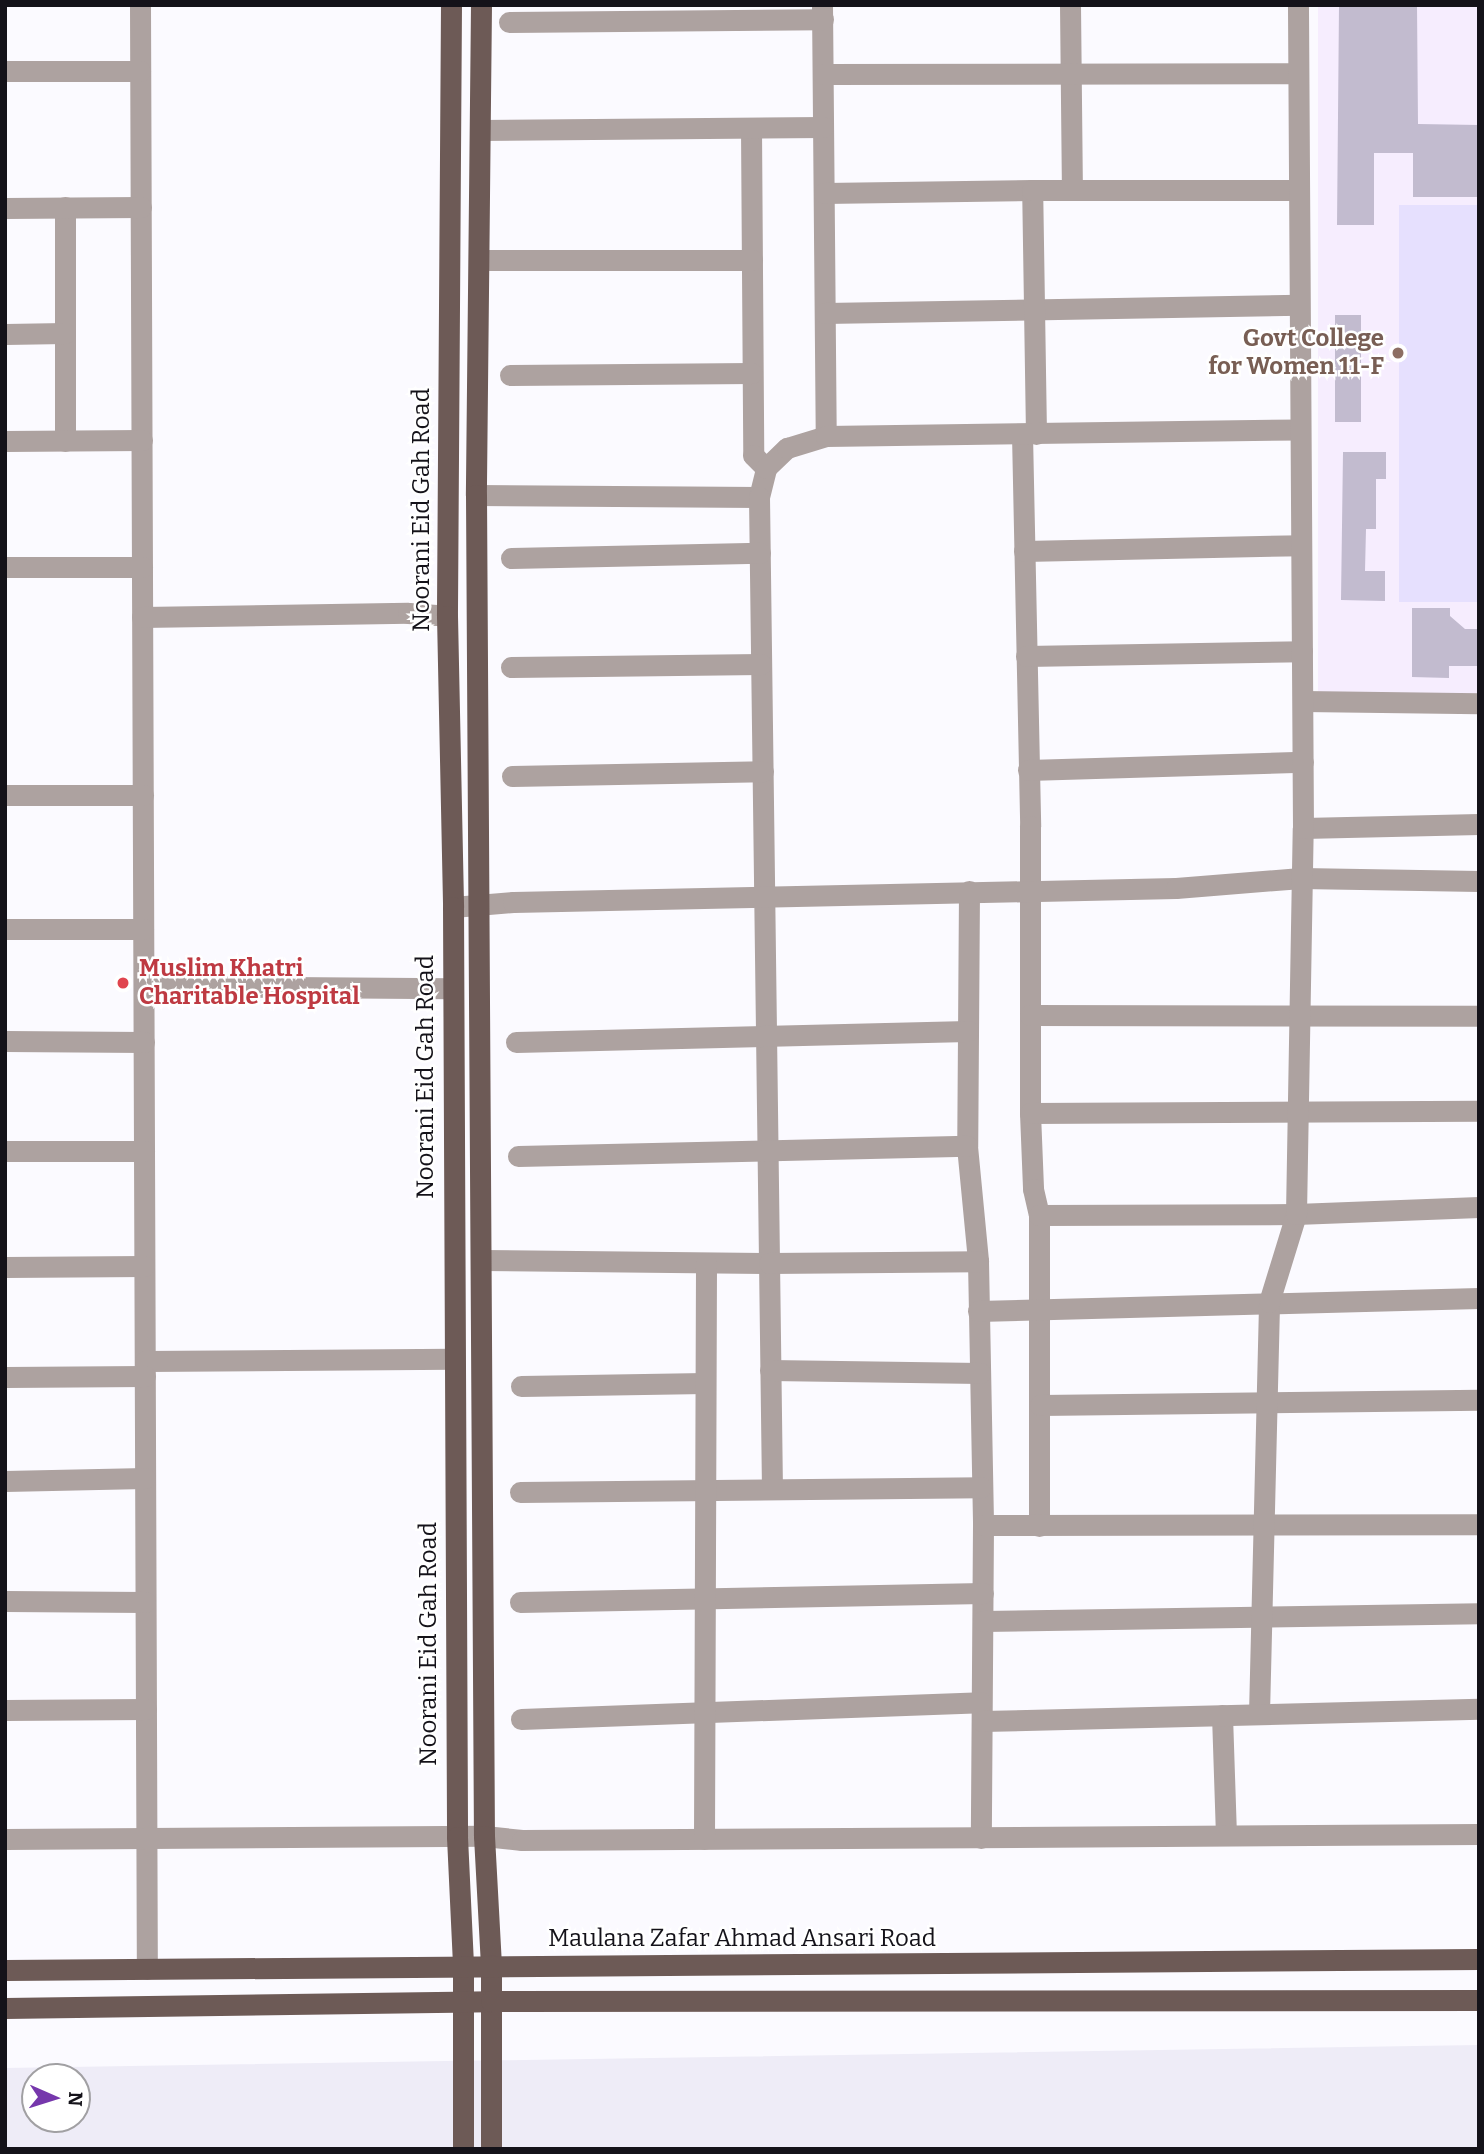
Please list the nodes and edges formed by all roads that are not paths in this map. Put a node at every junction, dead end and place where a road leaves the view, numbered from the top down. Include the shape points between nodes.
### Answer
1 (140, 5) edge
2 (451, 5) edge
3 (481, 5) edge
4 (1070, 5) edge
5 (1298, 5) edge
6 (822, 12) edge
7 (509, 22) dead end
8 (5, 71) edge
9 (141, 71) junction
10 (1298, 73) junction
11 (823, 74) junction
12 (1071, 74) junction
13 (824, 127) junction
14 (751, 128) junction
15 (481, 130) junction
16 (1072, 189) junction
17 (1032, 190) junction
18 (1297, 190) junction
19 (824, 193) junction
20 (65, 207) junction
21 (141, 207) junction
22 (5, 208) edge
23 (480, 260) junction
24 (752, 260) junction
25 (1299, 305) junction
26 (1034, 309) junction
27 (825, 313) junction
28 (65, 333) junction
29 (5, 334) edge
30 (752, 373) junction
31 (510, 375) dead end
32 (1300, 429) junction
33 (1029, 434) junction
34 (826, 436) junction
35 (142, 440) junction
36 (65, 441) junction
37 (5, 442) edge
38 (766, 468) junction
39 (476, 495) junction
40 (759, 496) junction
41 (1301, 545) junction
42 (1024, 551) junction
43 (760, 553) junction
44 (510, 558) dead end
45 (5, 567) edge
46 (142, 567) junction
47 (447, 616) junction
48 (142, 617) junction
49 (1302, 651) junction
50 (1026, 656) junction
51 (761, 664) junction
52 (512, 667) dead end
53 (1303, 701) junction
54 (1479, 703) edge
55 (1303, 762) junction
56 (763, 771) junction
57 (1028, 771) junction
58 (512, 776) dead end
59 (5, 795) edge
60 (143, 795) junction
61 (1479, 824) edge
62 (1303, 828) junction
63 (1301, 878) junction
64 (1479, 881) edge
65 (969, 891) junction
66 (1030, 891) junction
67 (764, 897) junction
68 (478, 904) junction
69 (453, 907) junction
70 (5, 929) edge
71 (143, 929) junction
72 (144, 986) junction
73 (451, 988) junction
74 (1030, 1015) junction
75 (1300, 1015) junction
76 (1479, 1016) edge
77 (968, 1031) junction
78 (766, 1036) junction
79 (5, 1041) edge
80 (144, 1042) junction
81 (516, 1042) dead end
82 (1479, 1111) edge
83 (1298, 1112) junction
84 (1030, 1113) junction
85 (967, 1146) junction
86 (768, 1150) junction
87 (5, 1151) edge
88 (144, 1151) junction
89 (518, 1156) dead end
90 (1479, 1207) edge
91 (1296, 1214) junction
92 (1039, 1215) junction
93 (482, 1260) junction
94 (978, 1261) junction
95 (706, 1263) junction
96 (769, 1263) junction
97 (144, 1266) junction
98 (5, 1267) edge
99 (1479, 1298) edge
100 (1269, 1302) junction
101 (1040, 1310) junction
102 (978, 1311) junction
103 (453, 1359) junction
104 (145, 1369) junction
105 (770, 1370) junction
106 (980, 1373) junction
107 (5, 1377) edge
108 (705, 1383) junction
109 (520, 1386) dead end
110 (1479, 1400) edge
111 (1266, 1402) junction
112 (1040, 1405) junction
113 (145, 1478) junction
114 (5, 1481) edge
115 (981, 1486) junction
116 (772, 1488) junction
117 (705, 1489) junction
118 (520, 1492) dead end
119 (1479, 1524) edge
120 (983, 1525) junction
121 (1039, 1526) junction
122 (1264, 1526) junction
123 (983, 1593) junction
124 (705, 1598) junction
125 (5, 1601) edge
126 (145, 1602) junction
127 (520, 1602) dead end
128 (1479, 1613) edge
129 (1261, 1616) junction
130 (983, 1621) junction
131 (146, 1709) junction
132 (1479, 1709) edge
133 (5, 1710) edge
134 (705, 1712) junction
135 (982, 1712) junction
136 (1259, 1714) junction
137 (1222, 1715) junction
138 (521, 1719) dead end
139 (1479, 1834) edge
140 (1226, 1835) junction
141 (484, 1836) junction
142 (146, 1837) junction
143 (457, 1837) junction
144 (981, 1838) junction
145 (5, 1839) edge
146 (705, 1839) junction
147 (1479, 1959) edge
148 (463, 1965) junction
149 (491, 1965) junction
150 (147, 1969) junction
151 (5, 1970) edge
152 (1479, 2000) edge
153 (491, 2001) junction
154 (463, 2002) junction
155 (5, 2008) edge
156 (463, 2149) edge
157 (491, 2149) edge

1 - 9 street
2 - 47 main road, Noorani Eid Gah Road
3 - 15 main road
4 - 12 street
5 - 10 street
6 - 7 street
6 - 11 street
8 - 9 street
9 - 21 street
10 - 12 street
10 - 18 street
11 - 12 street
11 - 13 street
12 - 16 street
13 - 14 street
13 - 19 street
14 - 15 street
14 - 24 street
15 - 23 main road
16 - 17 street
16 - 18 street
17 - 19 street
17 - 26 street
18 - 25 street
19 - 27 street
20 - 21 street
20 - 22 street
20 - 28 street
21 - 35 street
23 - 24 street
23 - 39 main road
24 - 30 street
25 - 26 street
25 - 32 street
26 - 27 street
26 - 33 street
27 - 34 street
28 - 29 street
28 - 36 street
30 - 31 street
30 - 38 street via 753,455
32 - 33 street
32 - 41 street
33 - 34 street
33 - 42 street
34 - 38 street via 787,448
35 - 36 street
35 - 46 street
36 - 37 street
38 - 40 street
39 - 40 street
39 - 68 main road
40 - 43 street
41 - 42 street
41 - 49 street
42 - 50 street
43 - 44 street
43 - 51 street
45 - 46 street
46 - 48 street
47 - 48 street
47 - 69 main road, Noorani Eid Gah Road
48 - 60 street
49 - 50 street
49 - 53 street
50 - 57 street
51 - 52 street
51 - 56 street
53 - 54 street
53 - 55 street
55 - 57 street
55 - 62 street
56 - 58 street
56 - 67 street
57 - 66 street
59 - 60 street
60 - 71 street
61 - 62 street
62 - 63 street
63 - 64 street
63 - 66 street via 1176,888
63 - 75 street
65 - 66 street
65 - 67 street
65 - 77 street
66 - 74 street
67 - 68 street
67 - 78 street
68 - 69 street
68 - 93 main road
69 - 73 main road, Noorani Eid Gah Road
70 - 71 street
71 - 72 street
72 - 73 street
72 - 80 street
73 - 103 main road, Noorani Eid Gah Road
74 - 75 street
74 - 84 street
75 - 76 street
75 - 83 street
77 - 78 street
77 - 85 street
78 - 81 street
78 - 86 street
79 - 80 street
80 - 88 street
82 - 83 street
83 - 84 street
83 - 91 street
84 - 92 street via 1033,1189
85 - 86 street
85 - 94 street
86 - 89 street
86 - 96 street
87 - 88 street
88 - 97 street
90 - 91 street
91 - 92 street
91 - 100 street
92 - 101 street
93 - 95 street
93 - 141 main road
94 - 96 street
94 - 102 street
95 - 96 street
95 - 108 street
96 - 105 street
97 - 98 street
97 - 104 street
99 - 100 street
100 - 101 street
100 - 111 street
101 - 102 street
101 - 112 street
102 - 106 street
103 - 104 street
103 - 143 main road, Noorani Eid Gah Road
104 - 107 street
104 - 113 street
105 - 106 street
105 - 116 street
106 - 115 street
108 - 109 street
108 - 117 street
110 - 111 street
111 - 112 street
111 - 122 street
112 - 121 street
113 - 114 street
113 - 126 street
115 - 116 street
115 - 120 street
116 - 117 street
117 - 118 street
117 - 124 street
119 - 122 street
120 - 121 street
120 - 123 street
121 - 122 street
122 - 129 street
123 - 124 street
123 - 130 street
124 - 127 street
124 - 134 street
125 - 126 street
126 - 131 street
128 - 129 street
129 - 130 street
129 - 136 street
130 - 135 street
131 - 133 street
131 - 142 street
132 - 136 street
134 - 135 street
134 - 138 street
134 - 146 street
135 - 137 street
135 - 144 street
136 - 137 street
137 - 140 street
139 - 140 street
140 - 144 street
141 - 143 street
141 - 146 street
141 - 149 main road
142 - 143 street
142 - 145 street
142 - 150 street
143 - 148 main road, Noorani Eid Gah Road
144 - 146 street
147 - 149 main road, Maulana Zafar Ahmad Ansari Road
148 - 149 main road, Maulana Zafar Ahmad Ansari Road
148 - 150 main road, Maulana Zafar Ahmad Ansari Road
148 - 154 main road, Noorani Eid Gah Road
149 - 153 main road
150 - 151 main road, Maulana Zafar Ahmad Ansari Road
152 - 153 main road
153 - 154 main road
153 - 157 main road
154 - 155 main road
154 - 156 main road, Noorani Eid Gah Road

